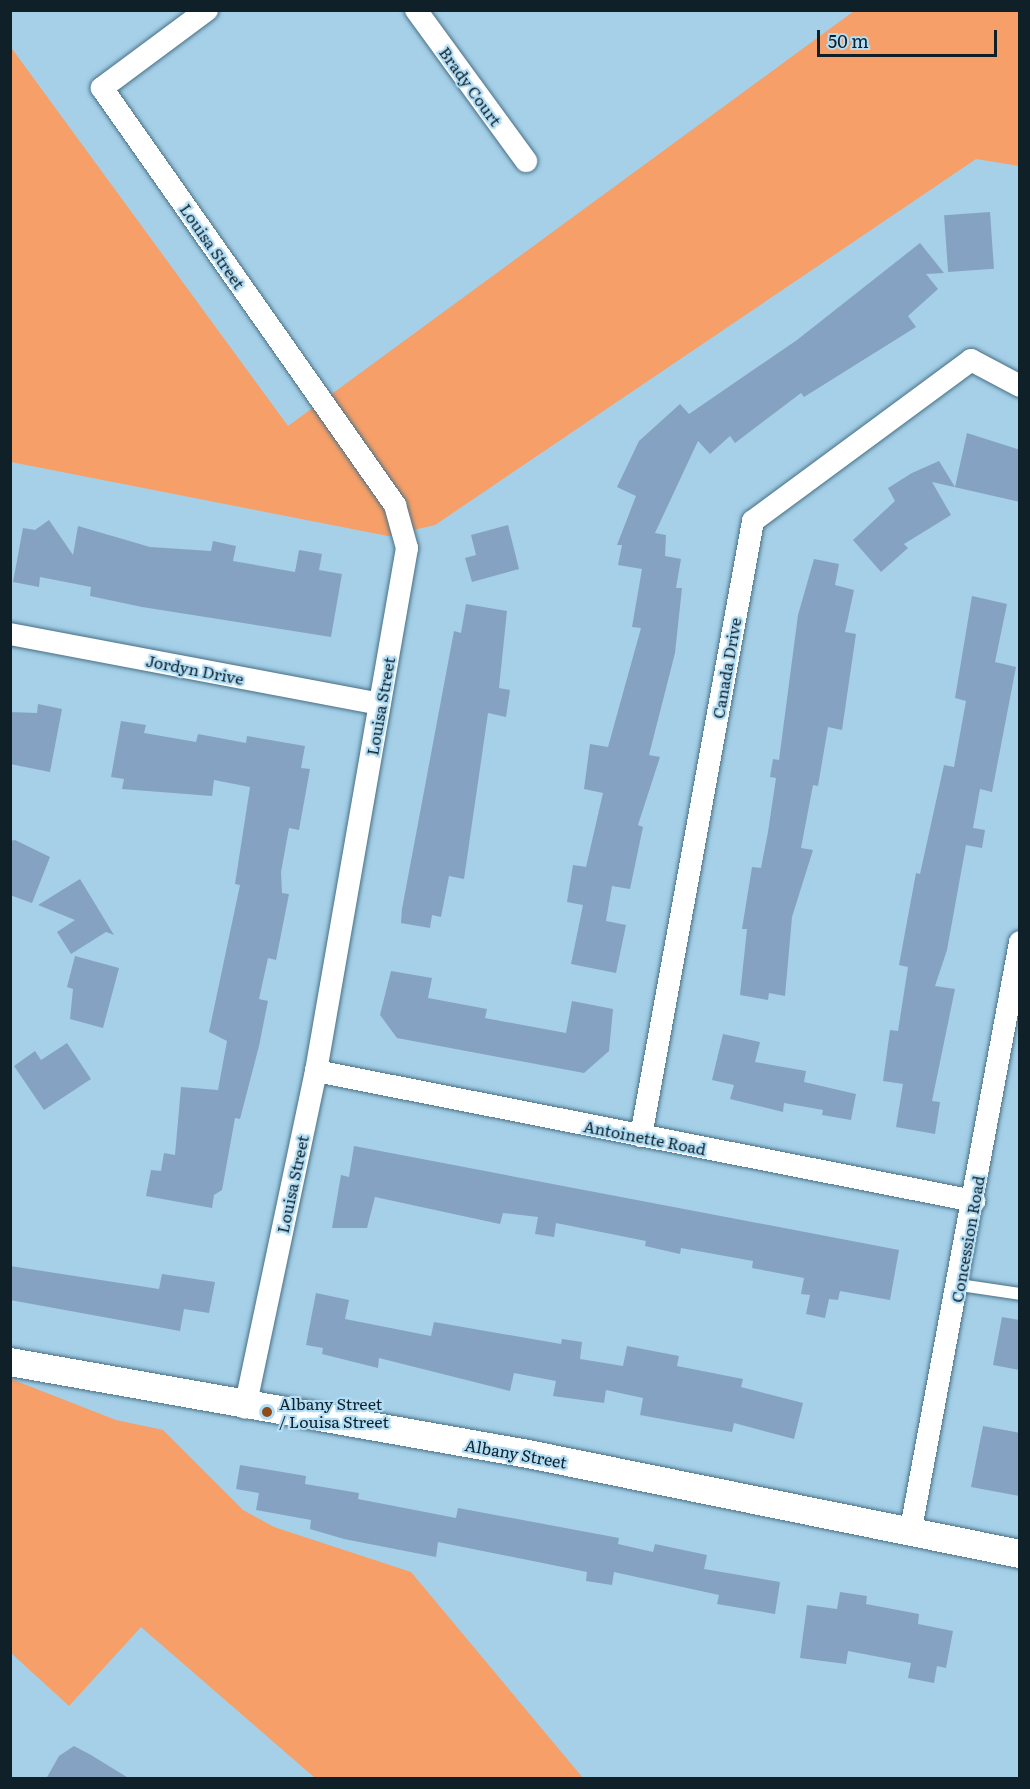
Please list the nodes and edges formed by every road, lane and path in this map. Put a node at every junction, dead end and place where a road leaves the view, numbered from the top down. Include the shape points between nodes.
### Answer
1 (207, 10) edge
2 (416, 10) edge
3 (526, 161) dead end
4 (1020, 386) edge
5 (10, 634) edge
6 (380, 704) junction
7 (1020, 942) edge
8 (316, 1071) junction
9 (641, 1137) junction
10 (974, 1201) junction
11 (960, 1284) junction
12 (1020, 1294) edge
13 (10, 1362) edge
14 (245, 1408) junction
15 (910, 1534) junction
16 (1020, 1554) edge

1 - 6 street, Louisa Street via 102,88 395,505 407,548
2 - 3 street, Brady Court
4 - 9 street, Canada Drive via 970,360 753,521
5 - 6 street, Jordyn Drive
6 - 8 street, Louisa Street
7 - 10 street, Concession Road
8 - 9 street, Antoinette Road
8 - 14 street, Louisa Street
9 - 10 street, Antoinette Road
10 - 11 street, Concession Road
11 - 12 lane
11 - 15 street, Concession Road
13 - 14 street, Albany Street
14 - 15 street, Albany Street via 528,1454
15 - 16 street, Albany Street

